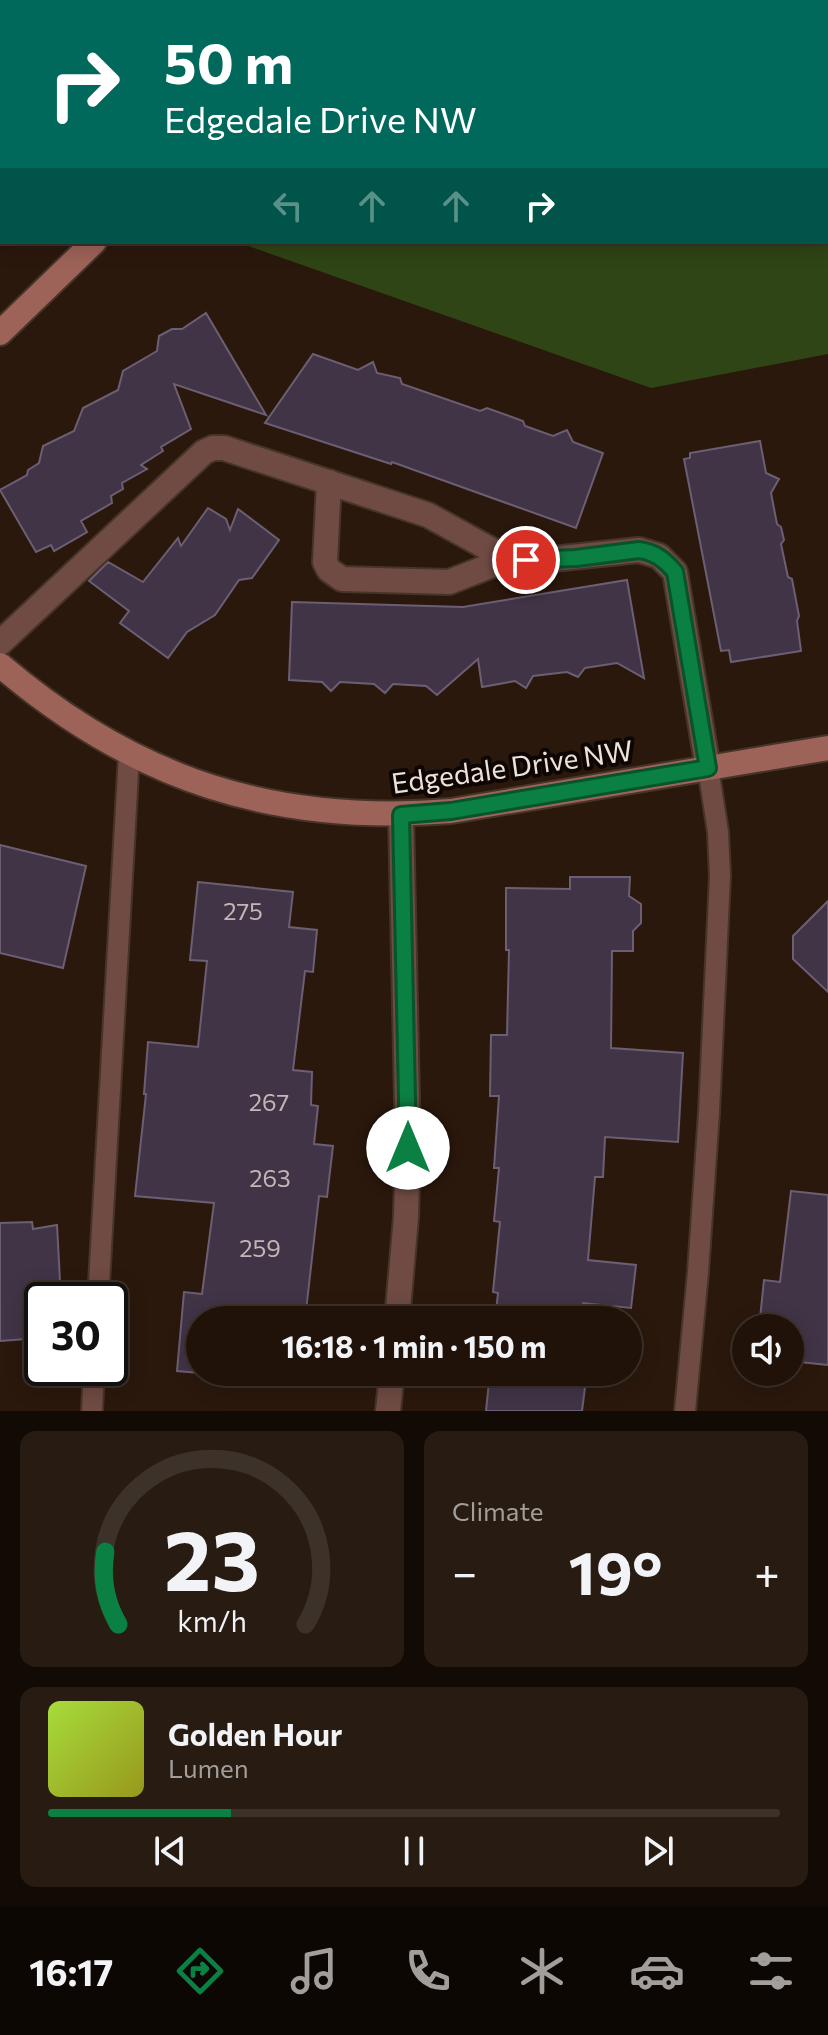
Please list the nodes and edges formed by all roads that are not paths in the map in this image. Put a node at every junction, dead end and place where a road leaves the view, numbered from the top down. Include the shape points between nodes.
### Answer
1 (92, 244) edge
2 (0, 333) edge
3 (329, 482) junction
4 (508, 559) junction
5 (0, 643) edge
6 (0, 665) edge
7 (828, 748) edge
8 (129, 755) junction
9 (708, 768) junction
10 (401, 815) junction
11 (99, 1282) edge
12 (398, 1306) edge
13 (93, 1386) edge
14 (391, 1386) edge
15 (92, 1411) edge
16 (388, 1411) edge
17 (685, 1411) edge

1 - 2 street
3 - 4 street via 428,515
3 - 4 street via 325,562 342,579 449,582
3 - 5 street via 224,448 208,449
4 - 9 street via 639,550 667,563 675,572
6 - 8 street, Edgedale Drive NW via 45,703
7 - 9 street, Edgedale Drive NW
8 - 10 street, Edgedale Drive NW via 265,802
8 - 11 lane
9 - 10 street, Edgedale Drive NW
9 - 17 lane via 720,876 707,1141
10 - 12 street via 408,1133
13 - 15 lane
14 - 16 street

